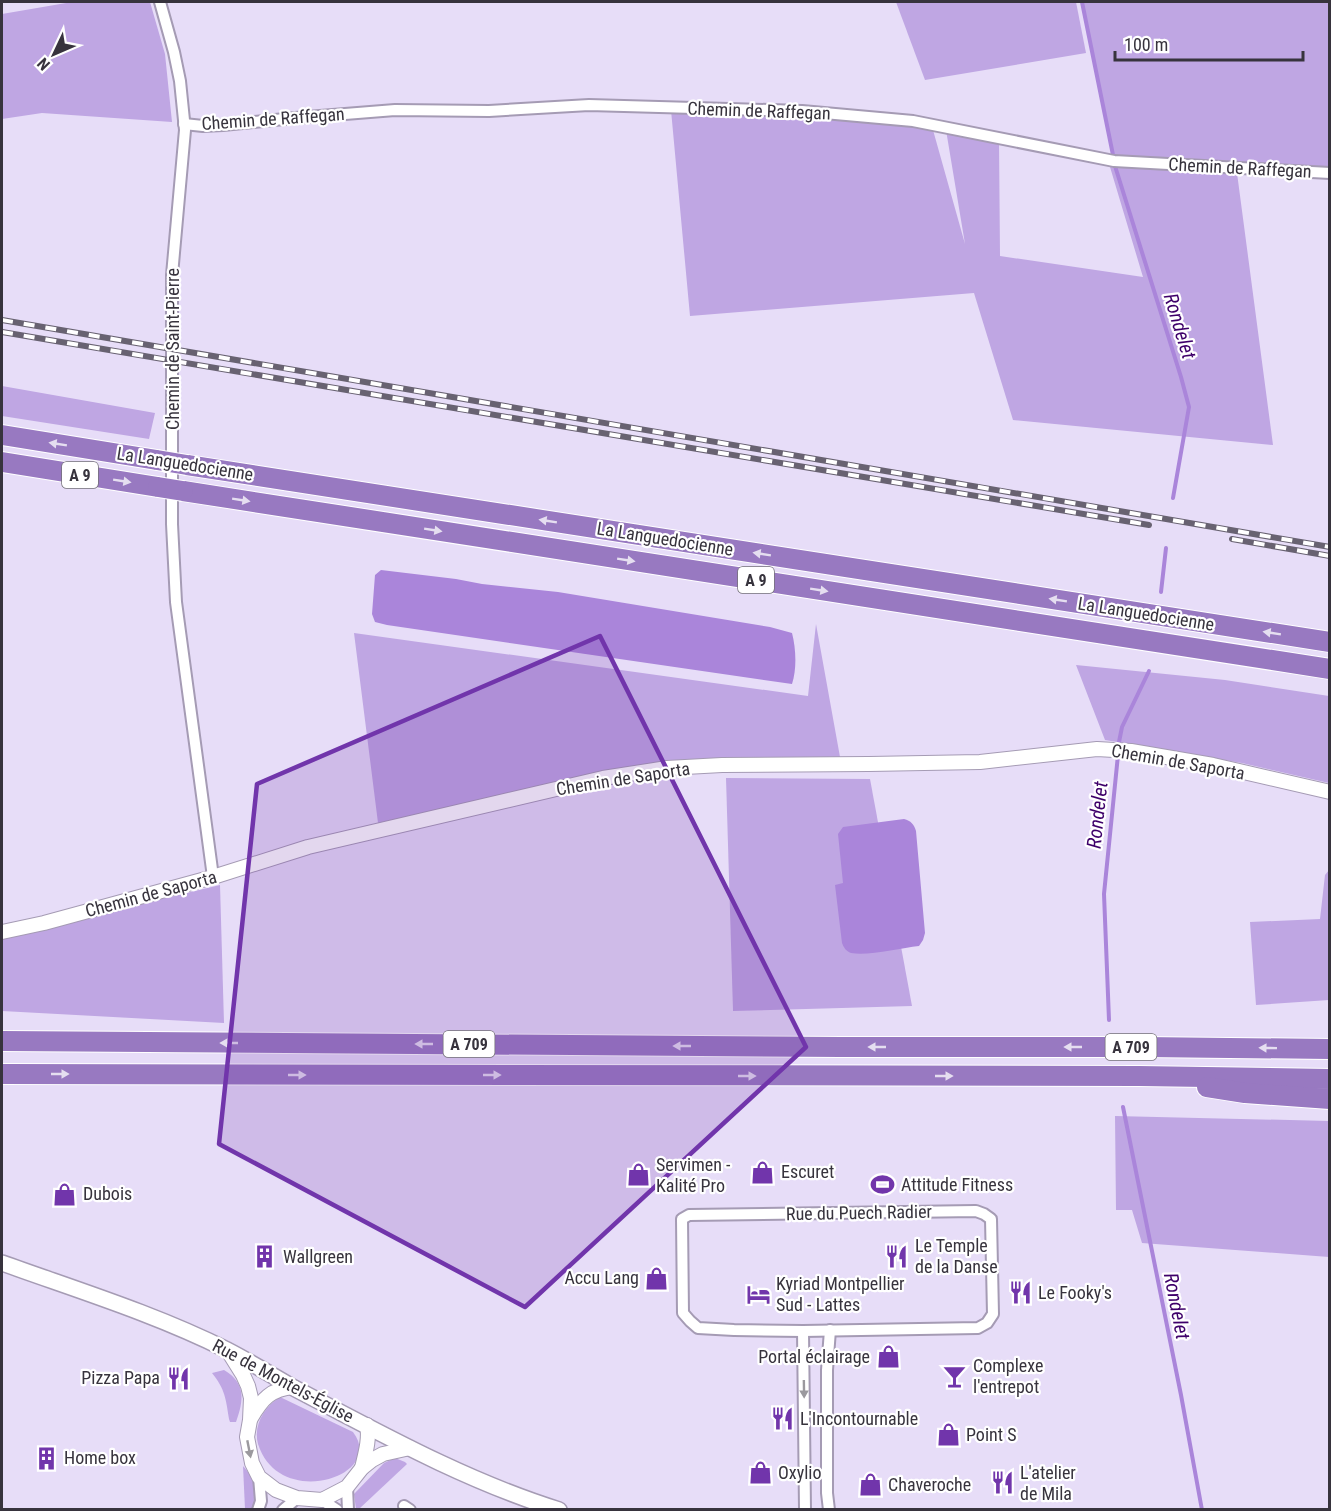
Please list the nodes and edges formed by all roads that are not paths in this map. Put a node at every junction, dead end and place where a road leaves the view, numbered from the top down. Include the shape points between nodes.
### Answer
1 (160, 2) edge
2 (184, 124) junction
3 (1329, 173) edge
4 (2, 435) edge
5 (2, 462) edge
6 (1329, 642) edge
7 (1329, 669) edge
8 (1329, 792) edge
9 (213, 878) junction
10 (2, 932) edge
11 (2, 1041) edge
12 (1329, 1049) edge
13 (2, 1074) edge
14 (1139, 1076) junction
15 (1329, 1079) edge
16 (1329, 1099) edge
17 (2, 1263) edge
18 (803, 1330) junction
19 (830, 1330) junction
20 (228, 1351) junction
21 (293, 1387) junction
22 (250, 1420) junction
23 (368, 1425) junction
24 (410, 1448) junction
25 (362, 1468) junction
26 (259, 1477) junction
27 (347, 1487) junction
28 (297, 1498) junction
29 (322, 1500) junction
30 (803, 1506) edge
31 (258, 1509) edge
32 (283, 1509) edge
33 (337, 1509) edge
34 (348, 1509) edge
35 (559, 1509) edge
36 (829, 1509) edge

1 - 2 street, Chemin de Saint-Pierre via 180,81
2 - 3 street, Chemin de Raffegan via 223,126 395,110 489,111 589,105 802,111 913,121 1114,161
2 - 9 street, Chemin de Saint-Pierre via 172,275 172,524 176,602
6 -> 4 highway, La Languedocienne / A 9, bridge
5 -> 7 highway, La Languedocienne / A 9, bridge
8 - 9 street, Chemin de Saporta via 1213,765 1097,748 980,762 667,768 603,778 308,847
9 - 10 street, Chemin de Saporta
12 -> 11 highway, A 709
13 -> 14 highway, A 709
14 - 15 highway, A 709
14 - 16 highway via 1245,1093
17 - 20 main road, Rue de Montels-Église via 154,1317
18 - 19 street, Rue du Puech Radier
18 - 19 street, Rue du Puech Radier via 698,1328 690,1321 683,1313 682,1219 689,1215 976,1212 990,1219 993,1314 987,1323 972,1329
18 -> 30 street
19 - 36 street
20 - 21 main road, Rue de Montels-Église
20 - 22 street via 248,1386
21 - 22 street via 269,1395
21 - 23 main road, Rue de Montels-Église
22 -> 26 street via 247,1444
23 - 24 main road, Rue de Montels-Église
23 - 25 street
24 - 25 street via 383,1454
24 - 35 main road, Rue de Montels-Église via 514,1494
25 - 27 street
26 - 28 street via 276,1490
26 - 31 street
27 - 29 street
27 - 34 street
28 - 29 street
28 - 32 street
29 - 33 street

